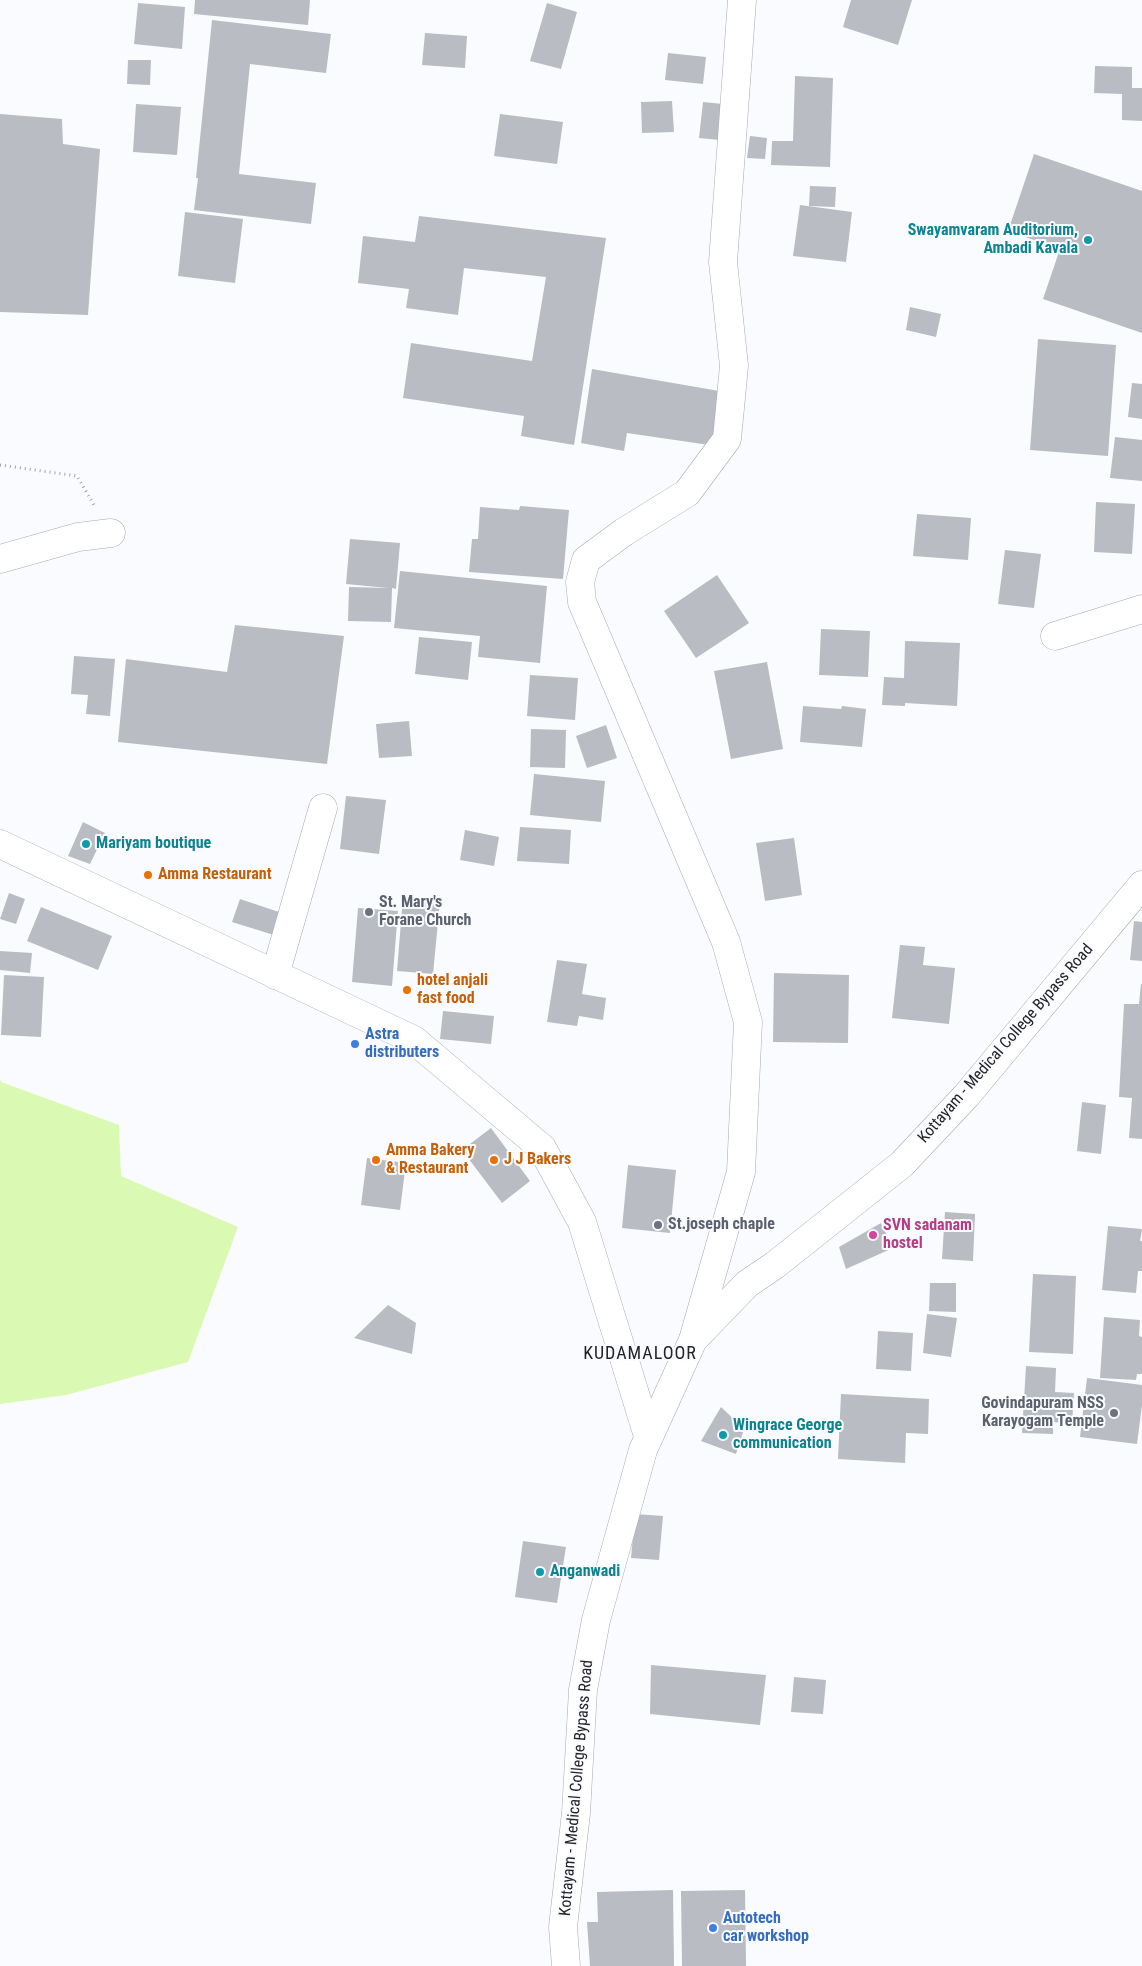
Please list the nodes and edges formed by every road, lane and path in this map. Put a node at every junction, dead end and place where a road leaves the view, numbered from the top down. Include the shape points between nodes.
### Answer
1 (742, 0) edge
2 (0, 464) edge
3 (112, 533) joint
4 (0, 559) edge
5 (1142, 609) edge
6 (1055, 636) dead end
7 (324, 808) dead end
8 (0, 844) edge
9 (1138, 895) edge
10 (274, 975) junction
11 (693, 1340) junction
12 (648, 1436) junction
13 (566, 1966) edge

1 - 11 main road via 723,262 734,366 727,439 687,493 586,560 580,582 582,602 726,942 748,1022 741,1172
2 - 3 path via 77,476
3 - 4 main road via 78,537
5 - 6 main road
7 - 10 main road
8 - 10 main road
9 - 11 main road, Kottayam - Medical College Bypass Road via 966,1096 902,1164 747,1284
10 - 12 main road via 414,1040 542,1148 582,1222
11 - 12 main road, Kottayam - Medical College Bypass Road
12 - 13 main road, Kottayam - Medical College Bypass Road via 596,1620 583,1690 576,1814 563,1927

